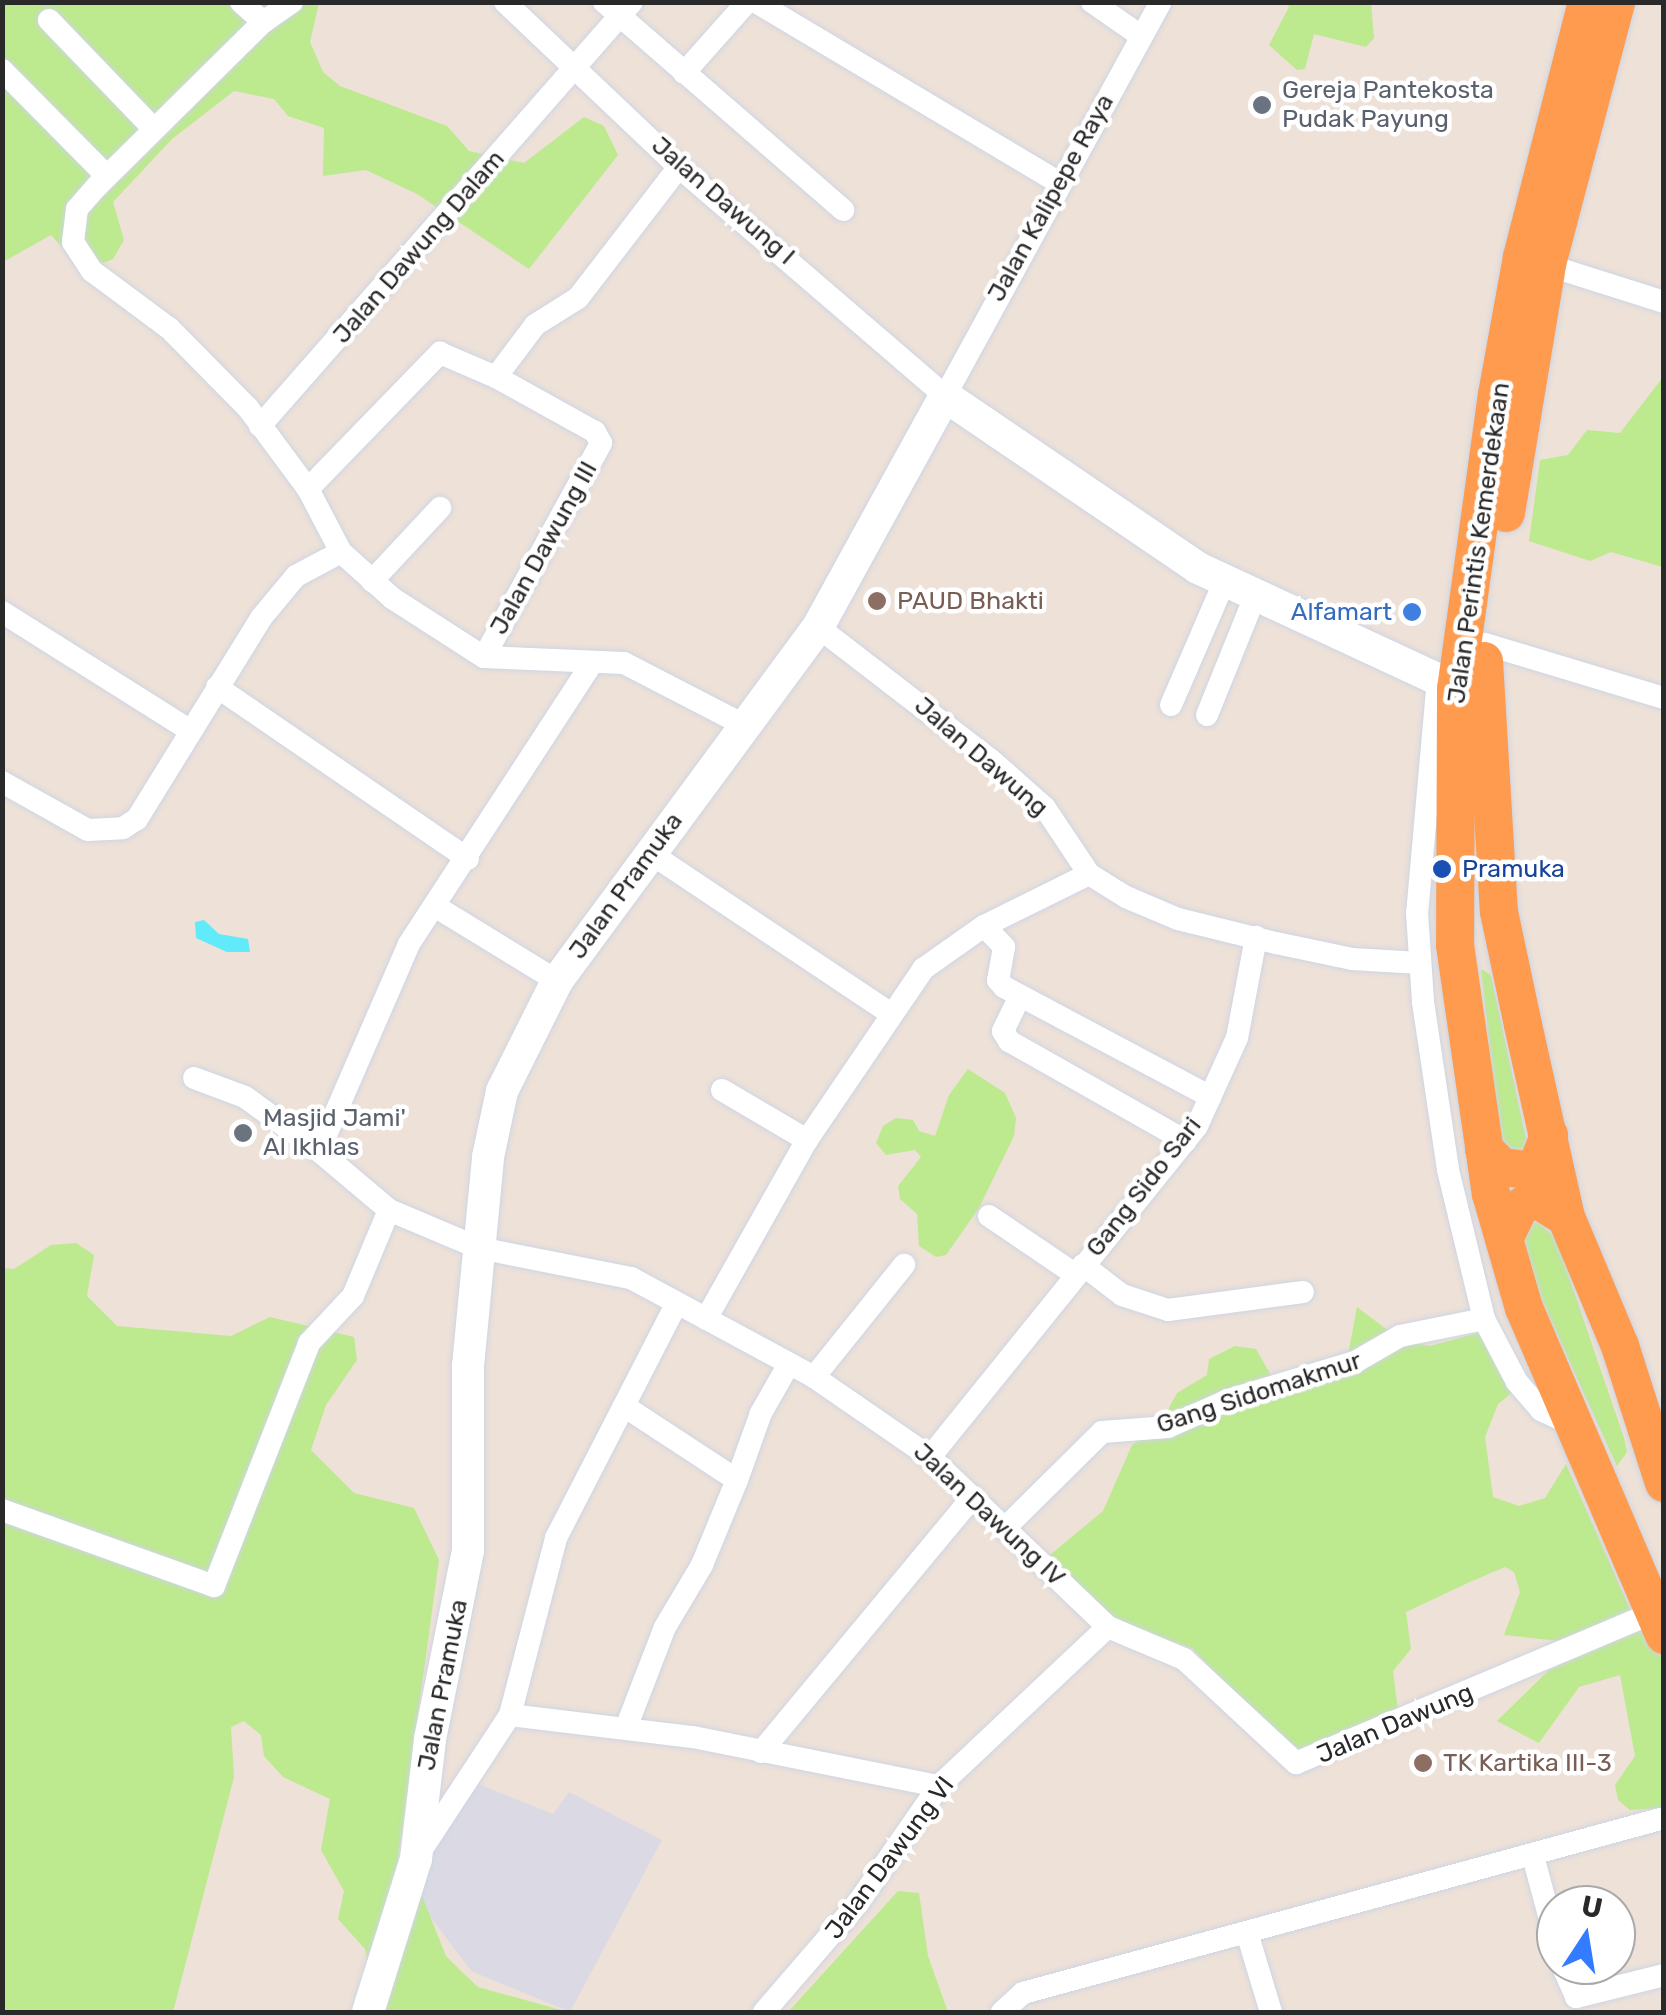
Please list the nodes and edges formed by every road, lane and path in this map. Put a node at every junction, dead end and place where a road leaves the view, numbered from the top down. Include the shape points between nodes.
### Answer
1 (241, 2) edge
2 (292, 2) edge
3 (505, 2) edge
4 (756, 2) edge
5 (1092, 2) edge
6 (1160, 2) edge
7 (1587, 2) edge
8 (1616, 2) edge
9 (744, 3) edge
10 (618, 8) edge
11 (49, 20) dead end
12 (262, 22) junction
13 (1141, 36) junction
14 (578, 68) junction
15 (2, 70) edge
16 (684, 73) junction
17 (154, 129) junction
18 (1565, 134) junction
19 (680, 167) junction
20 (107, 176) junction
21 (1058, 182) junction
22 (843, 210) dead end
23 (1535, 261) junction
24 (1664, 302) edge
25 (496, 377) junction
26 (944, 396) junction
27 (260, 426) junction
28 (308, 488) junction
29 (440, 508) dead end
30 (340, 552) junction
31 (1225, 580) junction
32 (372, 581) junction
33 (1256, 594) junction
34 (2, 612) edge
35 (818, 626) junction
36 (1485, 644) junction
37 (484, 657) junction
38 (592, 663) junction
39 (1447, 683) junction
40 (217, 686) junction
41 (1664, 698) edge
42 (1171, 705) dead end
43 (1207, 715) dead end
44 (744, 726) junction
45 (191, 730) junction
46 (2, 782) edge
47 (650, 853) junction
48 (468, 859) junction
49 (1090, 874) junction
50 (438, 908) junction
51 (984, 926) junction
52 (1256, 938) junction
53 (1420, 963) junction
54 (557, 981) junction
55 (1020, 996) junction
56 (888, 1012) junction
57 (194, 1078) dead end
58 (722, 1090) dead end
59 (1212, 1097) junction
60 (1549, 1135) junction
61 (806, 1140) junction
62 (1186, 1141) junction
63 (1484, 1149) junction
64 (319, 1151) junction
65 (389, 1210) junction
66 (989, 1216) dead end
67 (1566, 1217) junction
68 (1504, 1239) junction
69 (479, 1248) junction
70 (904, 1265) dead end
71 (1079, 1270) junction
72 (1303, 1292) dead end
73 (677, 1303) junction
74 (706, 1319) junction
75 (1484, 1319) junction
76 (789, 1364) junction
77 (814, 1377) junction
78 (624, 1406) junction
79 (1571, 1424) junction
80 (930, 1457) junction
81 (738, 1480) junction
82 (1664, 1483) edge
83 (973, 1497) junction
84 (2, 1510) edge
85 (1005, 1528) junction
86 (1660, 1624) edge
87 (1108, 1626) junction
88 (510, 1715) junction
89 (626, 1728) junction
90 (760, 1752) junction
91 (939, 1786) junction
92 (1664, 1818) edge
93 (1533, 1856) junction
94 (416, 1859) junction
95 (1541, 1885) edge
96 (1248, 1936) junction
97 (1664, 1975) edge
98 (1568, 1985) edge
99 (1591, 2003) edge
100 (368, 2012) edge
101 (764, 2012) edge
102 (1002, 2012) edge
103 (1272, 2012) edge

1 - 12 street
2 - 12 street
3 - 14 street, Jalan Dawung I
4 - 21 street
5 - 13 street
6 - 13 street, Jalan Kalipepe Raya
7 - 18 highway, Jalan Perintis Kemerdekaan
8 - 18 highway, Jalan Perintis Kemerdekaan
9 - 16 street
10 - 14 street, Jalan Dawung Dalam
10 - 16 street
11 - 17 street
12 - 17 street
13 - 21 street, Jalan Kalipepe Raya
14 - 19 street, Jalan Dawung I
14 - 27 street, Jalan Dawung Dalam
15 - 20 street
16 - 22 street
17 - 20 street
18 - 23 highway, Jalan Perintis Kemerdekaan
19 - 25 street via 578,298 535,325
19 - 26 street, Jalan Dawung I
20 - 27 street via 77,208 74,242 92,272 170,329
21 - 26 street, Jalan Kalipepe Raya
23 - 24 street
23 - 36 highway, Jalan Perintis Kemerdekaan
23 - 39 highway, Jalan Perintis Kemerdekaan
25 - 28 street via 440,353
25 - 37 street, Jalan Dawung III via 595,432 601,444
26 - 31 main road
26 - 35 main road, Jalan Pramuka
27 - 28 street
28 - 30 street
29 - 32 street
30 - 32 street, Jalan Dawung III
30 - 40 street via 296,576
31 - 33 main road
31 - 42 street
32 - 37 street, Jalan Dawung III
33 - 39 main road
33 - 43 street
34 - 45 street
35 - 44 main road, Jalan Pramuka
35 - 49 street, Jalan Dawung via 1045,808
36 - 41 street
36 - 60 highway, Jalan Perintis Kemerdekaan via 1481,697 1499,912
37 - 38 street, Jalan Dawung III
38 - 44 street, Jalan Dawung III via 647,670
38 - 48 street
39 - 53 street via 1417,913
39 - 63 highway, Jalan Perintis Kemerdekaan via 1455,946
40 - 45 street
40 - 48 street
44 - 47 main road, Jalan Pramuka
45 - 46 street via 151,804 123,828 88,830
47 - 54 main road, Jalan Pramuka
47 - 56 street
48 - 50 street
49 - 51 street
49 - 52 street, Jalan Dawung via 1178,919
50 - 54 street
50 - 64 street via 394,972
51 - 55 street via 1004,946 998,980
51 - 56 street via 922,970
52 - 53 street, Jalan Dawung via 1352,959
52 - 59 street, Gang Sido Sari via 1237,1038
53 - 75 street via 1448,1170
54 - 69 main road, Jalan Pramuka via 502,1091
55 - 59 street
55 - 62 street via 1003,1031 1008,1041
56 - 61 street
57 - 64 street, Jalan Dawung IV via 245,1097
58 - 61 street
59 - 62 street, Gang Sido Sari
60 - 63 highway via 1538,1164 1528,1170 1502,1166
60 - 67 highway, Jalan Perintis Kemerdekaan
61 - 74 street
62 - 71 street, Gang Sido Sari
63 - 68 highway, Jalan Perintis Kemerdekaan
64 - 65 street, Jalan Dawung IV
65 - 69 street, Jalan Dawung IV
65 - 84 street via 353,1296 308,1343 214,1586
66 - 71 street
67 - 68 highway via 1534,1198 1519,1208
67 - 82 highway, Jalan Perintis Kemerdekaan via 1620,1346
68 - 79 highway, Jalan Perintis Kemerdekaan
69 - 73 street, Jalan Dawung IV via 602,1268
69 - 94 main road, Jalan Pramuka via 468,1366 468,1550 430,1739
70 - 77 street
71 - 72 street, Gang Sido Sari via 1122,1295 1168,1310
71 - 80 street, Gang Sido Sari
73 - 74 street, Jalan Dawung IV
73 - 78 street
74 - 76 street, Jalan Dawung IV
75 - 79 street via 1517,1382 1541,1410
75 - 85 street, Gang Sidomakmur via 1400,1336 1355,1362 1228,1400 1168,1427 1102,1432
76 - 77 street, Jalan Dawung IV
76 - 81 street via 761,1412
77 - 80 street, Jalan Dawung IV
78 - 81 street
78 - 88 street via 551,1551
79 - 86 highway, Jalan Perintis Kemerdekaan
80 - 83 street, Jalan Dawung IV
81 - 89 street via 702,1565 665,1627
83 - 85 street, Jalan Dawung IV
83 - 90 street
85 - 87 street, Jalan Dawung IV
86 - 87 street, Jalan Dawung via 1296,1763 1184,1659
87 - 91 street, Jalan Dawung VI
88 - 89 street
88 - 94 street
89 - 90 street
90 - 91 street
91 - 101 street, Jalan Dawung VI via 858,1903
92 - 93 street
93 - 95 street
93 - 96 street
94 - 100 main road, Jalan Pramuka
96 - 102 street via 1023,1994
96 - 103 street
97 - 99 street
98 - 99 street via 1571,1994

